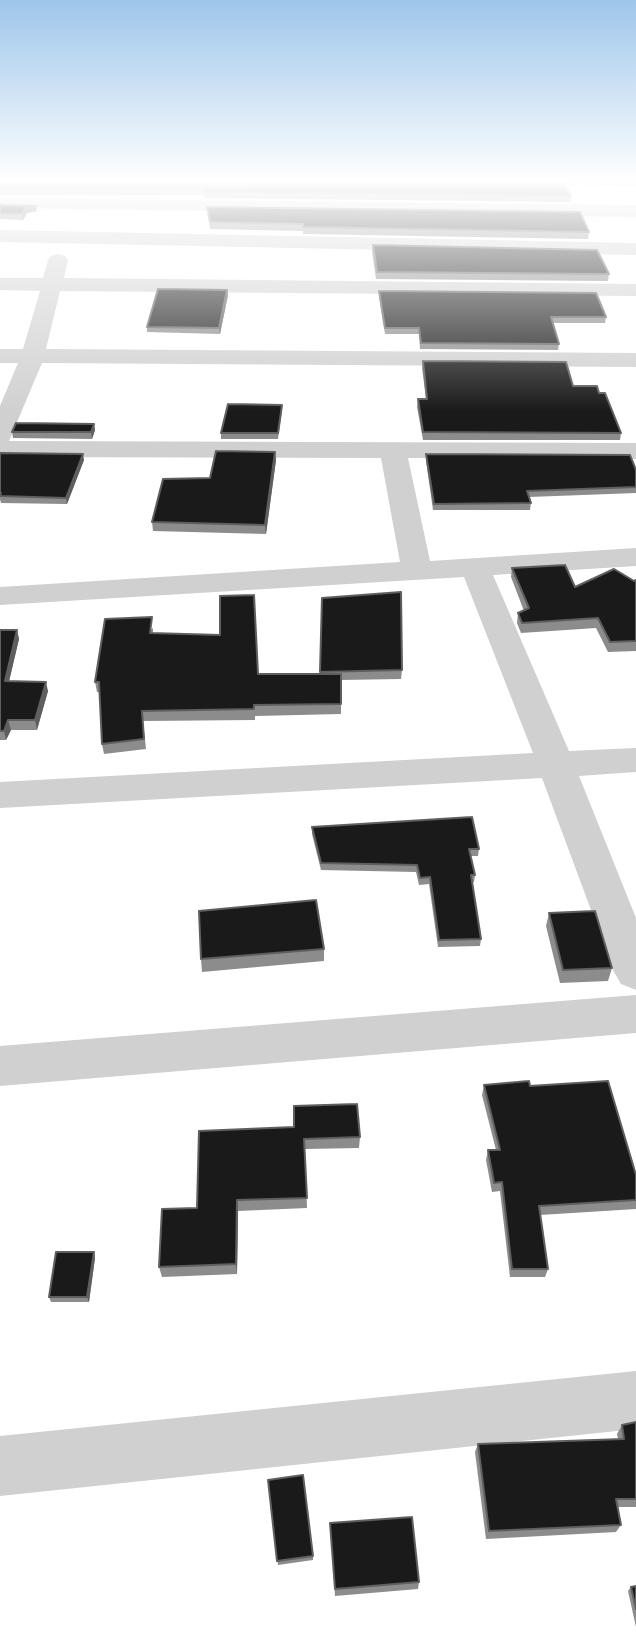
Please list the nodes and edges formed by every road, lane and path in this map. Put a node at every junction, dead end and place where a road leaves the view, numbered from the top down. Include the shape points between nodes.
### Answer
1 (58, 259) edge
2 (0, 284) edge
3 (53, 284) junction
4 (636, 290) edge
5 (0, 356) edge
6 (33, 356) junction
7 (636, 360) edge
8 (0, 436) edge
9 (0, 449) edge
10 (393, 451) junction
11 (636, 451) edge
12 (636, 557) edge
13 (475, 567) junction
14 (417, 572) junction
15 (0, 596) edge
16 (636, 760) edge
17 (556, 765) junction
18 (0, 795) edge
19 (636, 972) edge
20 (636, 1014) edge
21 (0, 1066) edge
22 (636, 1399) edge
23 (0, 1466) edge

1 - 3 street
2 - 3 street
3 - 4 street
3 - 6 street
5 - 6 street
6 - 7 street
6 - 8 street
9 - 10 street
10 - 11 street
10 - 14 street
12 - 13 street
13 - 14 street
13 - 17 street
14 - 15 street
16 - 17 street
17 - 18 street
17 - 19 street
20 - 21 street
22 - 23 street

